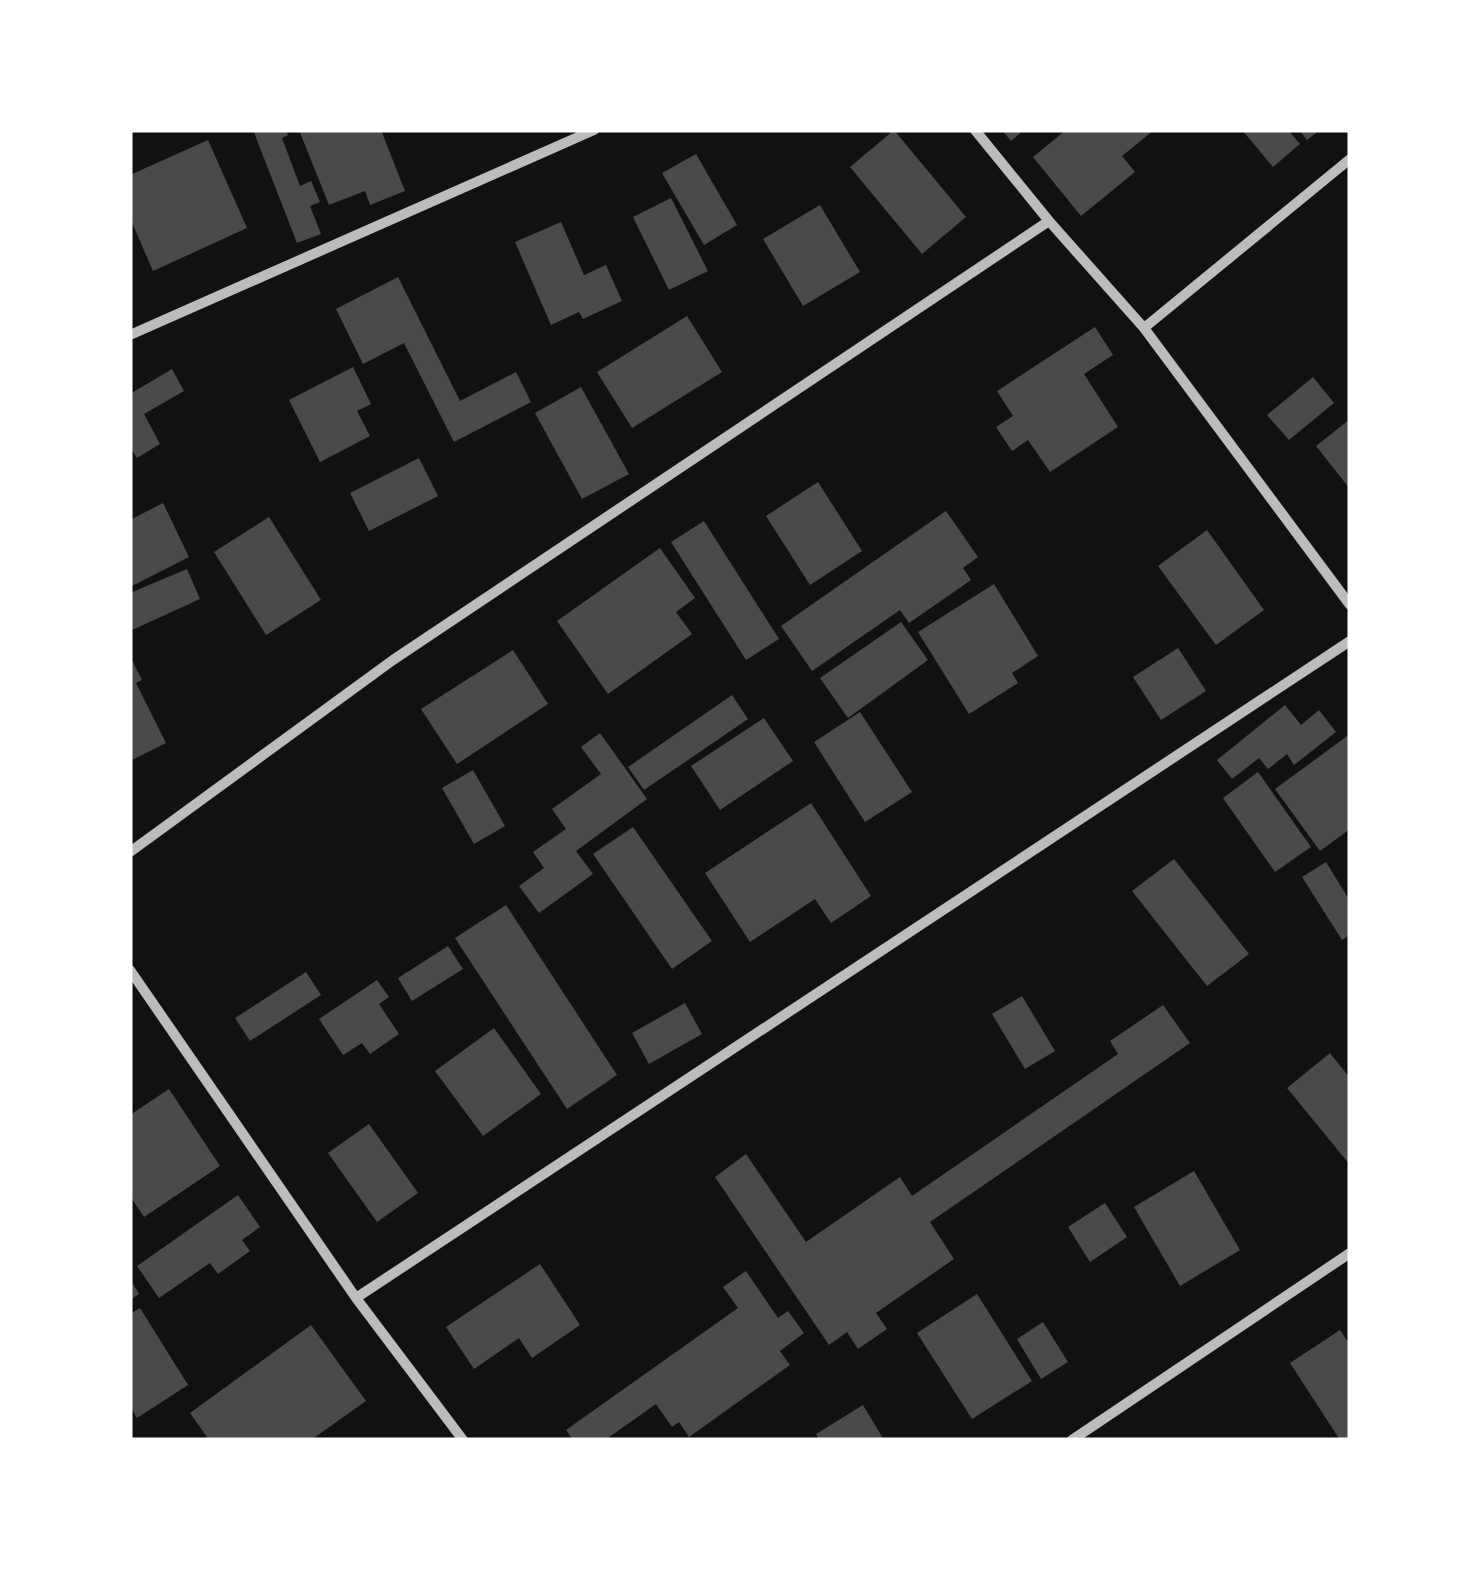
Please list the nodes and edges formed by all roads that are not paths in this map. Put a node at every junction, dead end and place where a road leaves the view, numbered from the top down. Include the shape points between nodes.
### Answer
1 (594, 130) edge
2 (975, 130) edge
3 (1350, 158) edge
4 (1049, 222) junction
5 (1144, 328) junction
6 (130, 335) edge
7 (1350, 604) edge
8 (1350, 641) edge
9 (130, 852) edge
10 (130, 970) edge
11 (1350, 1253) edge
12 (356, 1298) junction
13 (463, 1440) edge
14 (1072, 1440) edge

1 - 6 street
2 - 4 street
3 - 5 street
4 - 5 street
4 - 9 street via 393,660
5 - 7 street
8 - 12 street
10 - 12 street
11 - 14 street
12 - 13 street

